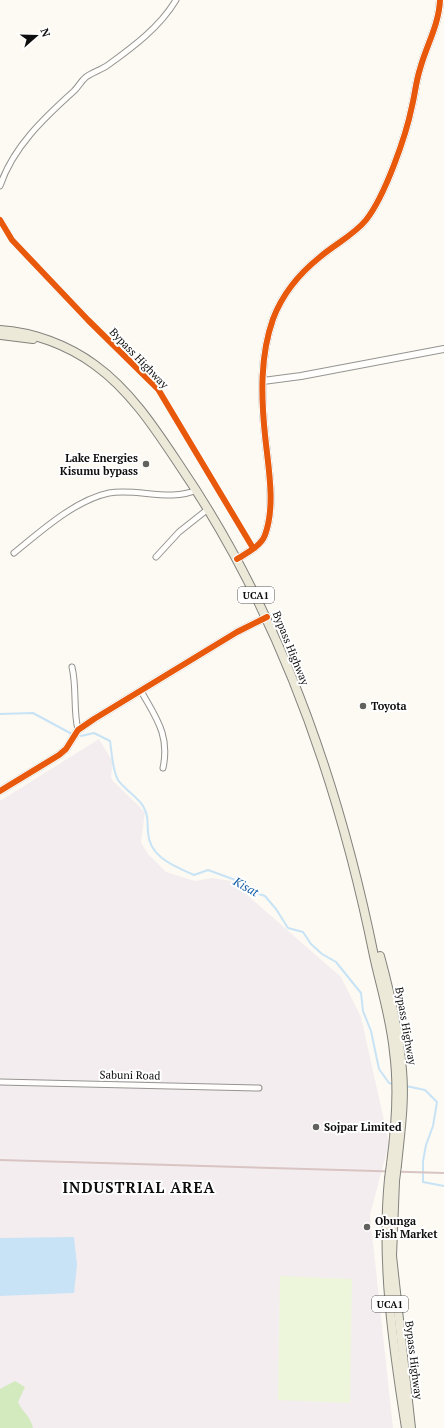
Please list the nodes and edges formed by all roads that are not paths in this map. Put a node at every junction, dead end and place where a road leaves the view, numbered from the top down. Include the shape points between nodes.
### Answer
1 (176, 0) edge
2 (440, 0) edge
3 (0, 186) edge
4 (0, 220) edge
5 (0, 330) edge
6 (0, 335) edge
7 (25, 336) junction
8 (444, 349) edge
9 (263, 381) junction
10 (196, 490) junction
11 (208, 509) junction
12 (253, 548) junction
13 (14, 553) dead end
14 (156, 557) dead end
15 (237, 559) junction
16 (267, 617) junction
17 (72, 667) dead end
18 (141, 691) junction
19 (78, 730) junction
20 (163, 768) dead end
21 (0, 791) edge
22 (0, 1082) edge
23 (259, 1088) dead end
24 (392, 1180) junction
25 (406, 1428) edge
26 (411, 1428) edge

1 - 3 street via 170,11 150,32 107,66 82,80 76,89 37,126 10,161
2 - 9 street via 438,18 420,68 406,128 377,204 356,231 320,257 286,294 267,342
4 - 12 street, Bypass Highway via 12,240 158,389
5 - 7 main road, UCA1
6 - 7 main road, UCA1
7 - 10 main road, Bypass Highway / UCA1 via 44,339 80,355 113,380 154,428
8 - 9 street
9 - 12 street via 262,401 270,496 265,535 261,543
10 - 11 main road, Bypass Highway / UCA1
10 - 13 street via 180,495 138,491 102,496 62,516
11 - 14 street via 179,532
11 - 15 main road, Bypass Highway / UCA1
12 - 15 street
15 - 16 main road, Bypass Highway / UCA1
16 - 18 street via 237,632
16 - 24 main road, Bypass Highway / UCA1, bridge via 320,753 385,974 400,1045 403,1100
17 - 19 street via 76,686
18 - 19 street
18 - 20 street via 163,735 166,748
19 - 21 street via 59,755
22 - 23 street, Sabuni Road
24 - 25 main road, Bypass Highway / UCA1 via 385,1227 386,1271 398,1383
24 - 26 main road, Bypass Highway / UCA1 via 392,1256

